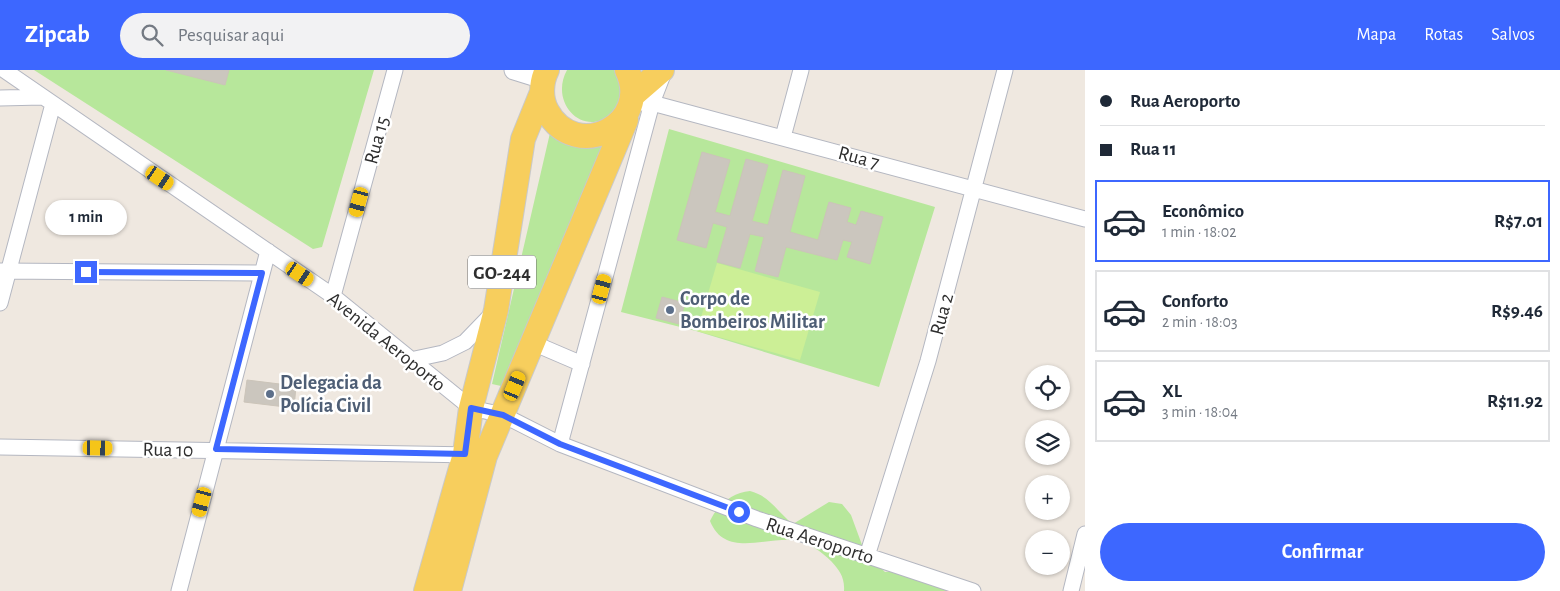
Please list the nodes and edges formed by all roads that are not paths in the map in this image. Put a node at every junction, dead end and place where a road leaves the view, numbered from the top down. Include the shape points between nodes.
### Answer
1 (4, 70) edge
2 (395, 70) edge
3 (514, 70) edge
4 (663, 70) edge
5 (801, 70) edge
6 (1005, 70) edge
7 (544, 77) edge
8 (634, 91) edge
9 (0, 98) edge
10 (48, 100) junction
11 (783, 137) junction
12 (975, 189) junction
13 (1085, 219) edge
14 (268, 251) junction
15 (4, 271) edge
16 (262, 273) junction
17 (333, 296) junction
18 (0, 303) edge
19 (496, 310) junction
20 (533, 343) junction
21 (410, 360) junction
22 (582, 364) junction
23 (471, 408) junction
24 (503, 415) junction
25 (560, 444) junction
26 (0, 447) edge
27 (216, 449) junction
28 (475, 455) junction
29 (1085, 534) edge
30 (1082, 553) edge
31 (867, 556) junction
32 (179, 591) edge
33 (426, 591) edge
34 (449, 591) edge
35 (973, 591) edge
36 (1071, 591) edge

1 - 10 street, Avenida Aeroporto
2 - 17 street, Rua 15
3 - 7 street
4 - 8 main road
5 - 11 street
6 - 12 street, Rua 2
7 - 8 main road via 544,106 551,119 574,135 602,134 615,126
7 - 19 main road, GO-244 via 523,139
8 - 11 street, Rua 7
8 - 20 main road, GO-244 via 626,120
8 - 22 street
9 - 10 street
10 - 14 street, Avenida Aeroporto
10 - 15 street
11 - 12 street, Rua 7
12 - 13 street, Rua 7
12 - 31 street, Rua 2 via 928,361
14 - 16 street
14 - 17 street, Avenida Aeroporto
15 - 16 street
15 - 18 street
16 - 27 street
17 - 21 street, Avenida Aeroporto
19 - 21 street via 465,342 443,352
19 - 23 main road, GO-244
20 - 22 street
20 - 24 main road, GO-244
21 - 23 street, Avenida Aeroporto
22 - 25 street
23 - 24 street, Avenida Aeroporto
23 - 28 main road, GO-244
24 - 25 street, Rua Aeroporto
24 - 28 main road, GO-244
25 - 31 street, Rua Aeroporto via 756,519
26 - 27 street, Rua 10
27 - 28 street, Rua 10
27 - 32 street
28 - 33 main road, GO-244
28 - 34 main road, GO-244
29 - 30 street
30 - 36 street
31 - 35 street, Rua Aeroporto

